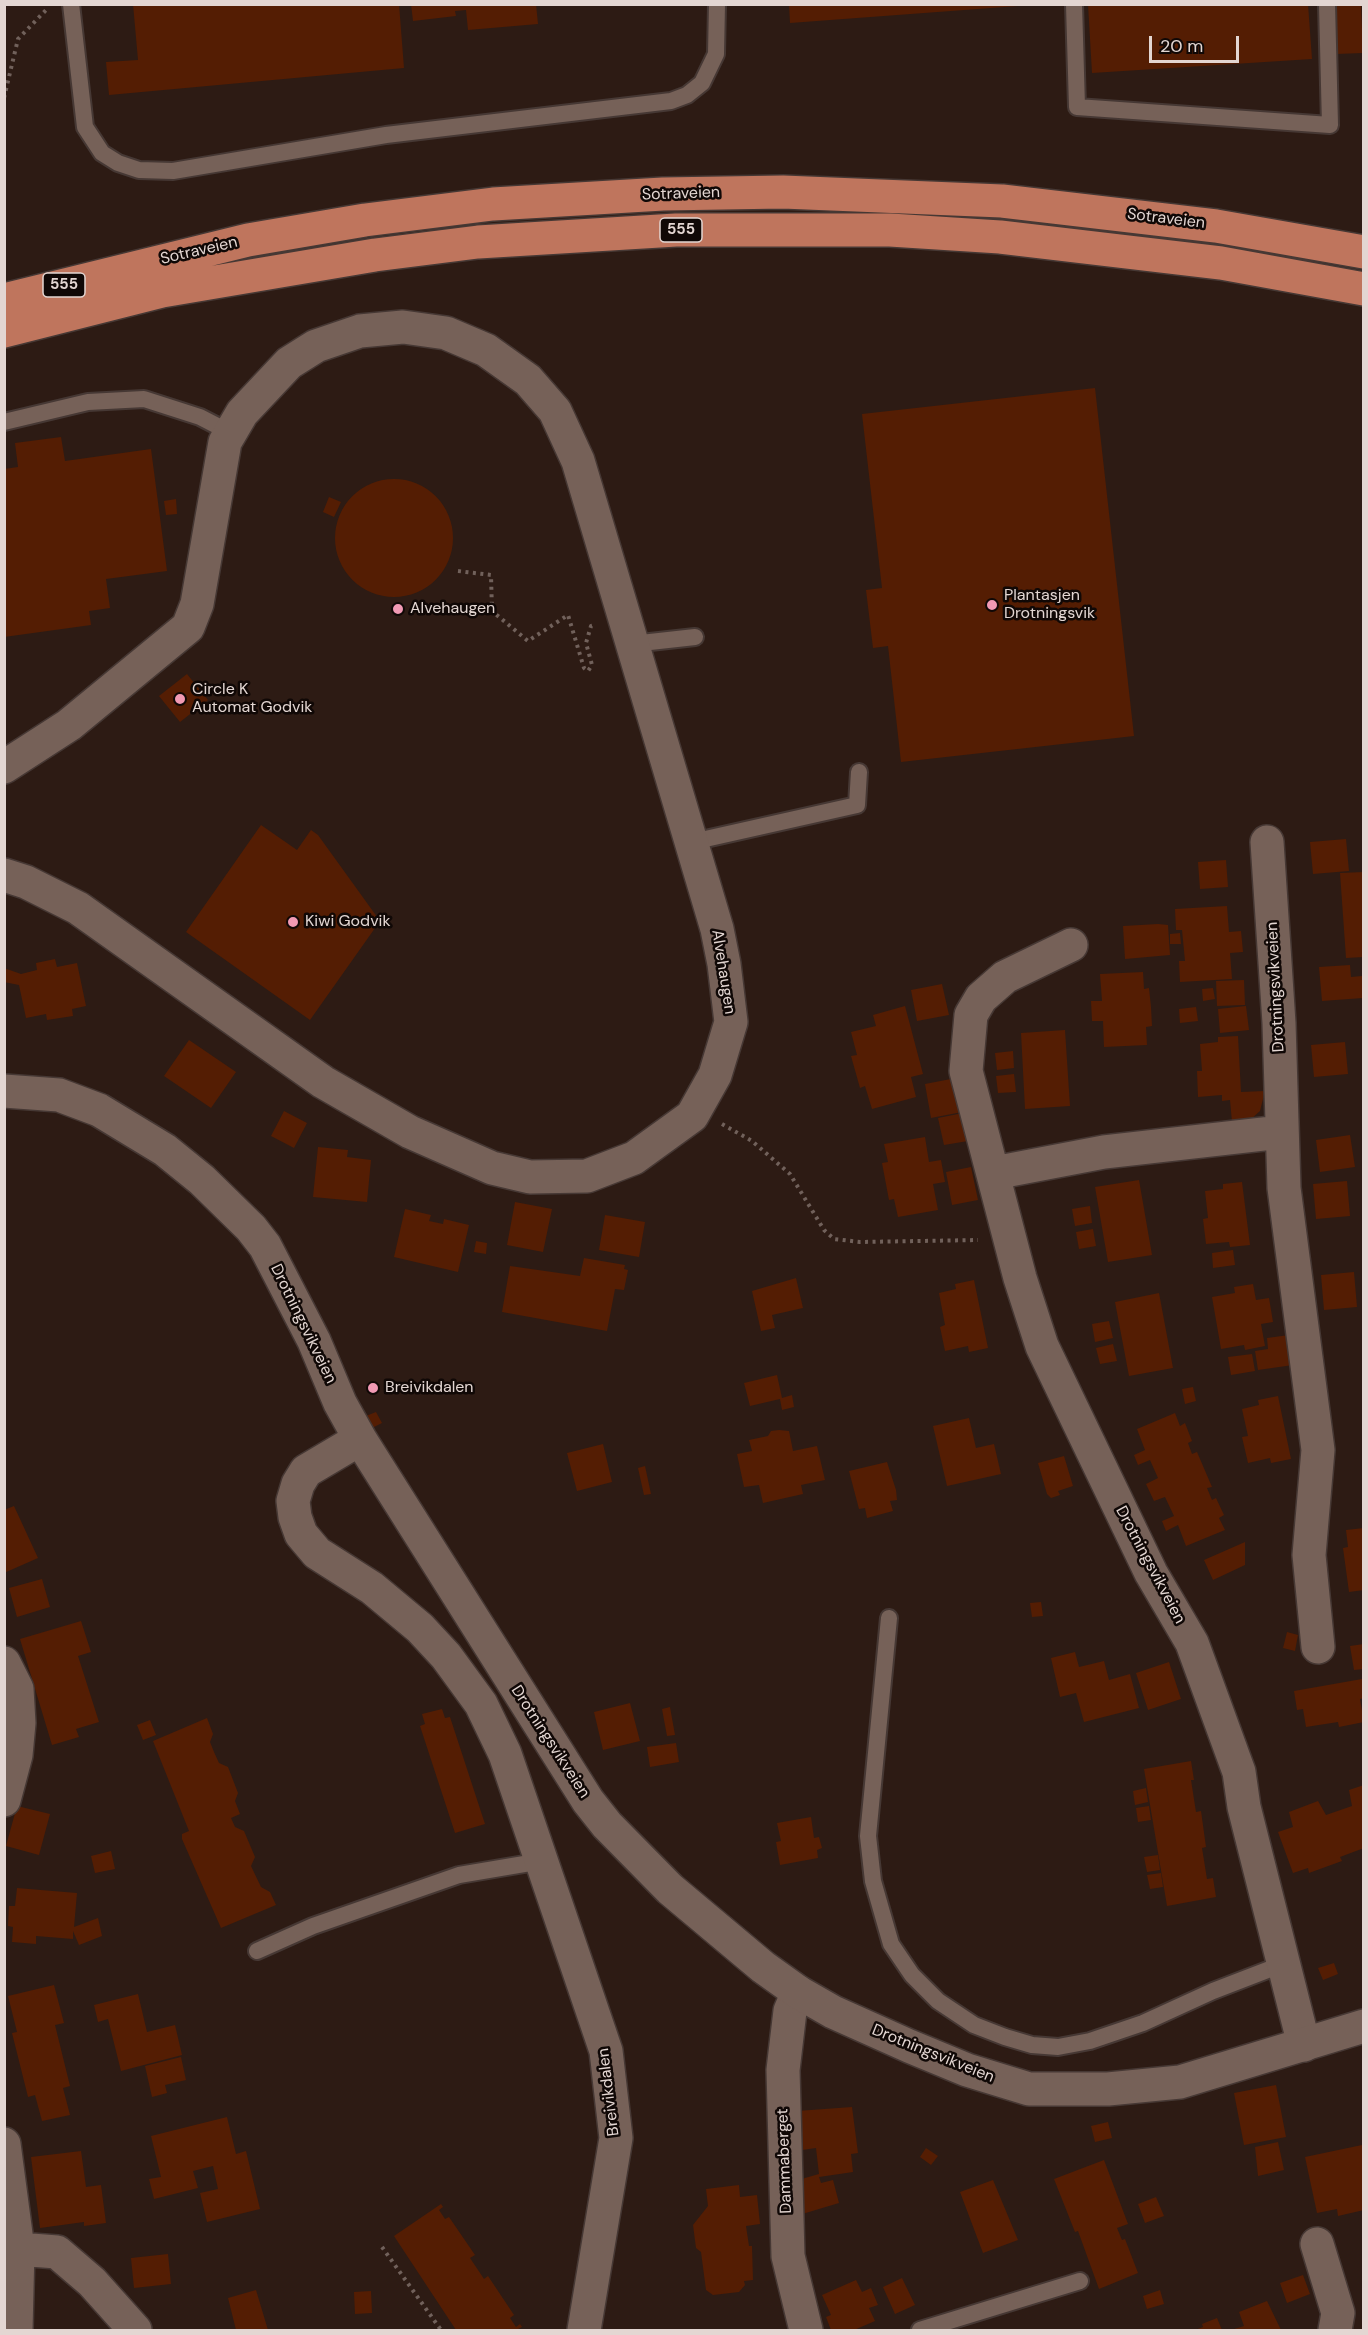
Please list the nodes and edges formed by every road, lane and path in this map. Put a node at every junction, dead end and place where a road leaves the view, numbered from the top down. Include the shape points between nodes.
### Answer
1 (52, 4) edge
2 (71, 4) edge
3 (717, 4) edge
4 (1074, 4) edge
5 (1327, 4) edge
6 (4, 98) edge
7 (1364, 252) edge
8 (123, 269) junction
9 (4, 279) edge
10 (1364, 289) edge
11 (4, 300) edge
12 (4, 331) edge
13 (4, 422) edge
14 (231, 433) junction
15 (458, 571) dead end
16 (695, 637) dead end
17 (632, 644) junction
18 (584, 668) dead end
19 (4, 767) edge
20 (859, 772) dead end
21 (692, 842) junction
22 (1267, 842) dead end
23 (4, 875) edge
24 (1071, 945) dead end
25 (4, 1091) edge
26 (697, 1110) junction
27 (1281, 1132) junction
28 (994, 1173) junction
29 (1011, 1238) junction
30 (360, 1439) junction
31 (889, 1618) dead end
32 (1318, 1647) dead end
33 (4, 1663) edge
34 (4, 1800) edge
35 (542, 1861) junction
36 (257, 1951) dead end
37 (1283, 1964) junction
38 (798, 1992) junction
39 (1364, 2026) edge
40 (1304, 2045) junction
41 (4, 2144) edge
42 (1317, 2244) dead end
43 (382, 2247) dead end
44 (18, 2249) junction
45 (1080, 2281) dead end
46 (16, 2331) edge
47 (135, 2331) edge
48 (441, 2331) edge
49 (584, 2331) edge
50 (806, 2331) edge
51 (920, 2331) edge
52 (1335, 2331) edge

1 - 6 path via 18,39
2 - 3 lane via 85,127 102,153 118,163 139,170 173,171 386,135 671,101 702,83 717,54
4 - 5 lane via 1077,107 1330,125
7 - 8 highway, Sotraveien / 555 via 1216,226 1002,201 894,195 711,193 579,198 425,212 248,240
8 - 9 highway, 555 via 89,261
8 - 11 highway, Sotraveien / 555
10 - 12 highway, Sotraveien / 555 via 1221,263 1000,237 890,230 676,230 477,242 375,255 162,291
13 - 14 lane via 88,402 144,399 200,417
14 - 17 street, Alvehaugen via 242,413 289,363 316,346 360,331 403,327 446,333 486,350 528,380 555,411 578,461
14 - 19 street, Alvehaugen via 225,442 197,604 188,627 69,725
15 - 18 path via 491,575 492,611 528,641 568,615
16 - 17 lane
17 - 21 street, Alvehaugen
20 - 21 lane via 857,805
21 - 26 street, Alvehaugen via 724,964 731,1022 715,1075
22 - 27 street, Drotningsvikveien via 1279,1023
23 - 26 street, Alvehaugen via 78,908 323,1082 410,1132 492,1168 530,1177 586,1176 634,1158
24 - 28 street, Drotningsvikveien via 1005,977 981,998 971,1015 966,1071
25 - 30 street, Drotningsvikveien via 59,1095 99,1110 165,1150 202,1180 265,1246
26 - 29 path via 752,1141 790,1174 824,1230 834,1239 860,1242
27 - 28 street via 1104,1152
27 - 32 street, Drotningsvikveien via 1284,1188 1318,1450 1309,1555
28 - 29 street, Drotningsvikveien
29 - 37 street, Drotningsvikveien via 1042,1346 1151,1573 1192,1643 1210,1689 1239,1772 1244,1808
30 - 35 street, Breivikdalen via 310,1467 298,1484 293,1502 301,1534 317,1553 400,1610 466,1680 494,1728
30 - 38 street, Drotningsvikveien via 457,1597 606,1825 670,1889
31 - 37 lane via 868,1836 873,1881 891,1944 912,1975 938,2001 974,2025 1005,2037 1058,2047 1143,2023
33 - 34 street via 17,1689 20,1723
35 - 36 lane via 459,1875 313,1926
35 - 49 street, Breivikdalen via 601,2035 614,2108 616,2138
37 - 40 street, Drotningsvikveien
38 - 40 street, Drotningsvikveien via 909,2046 967,2070 1029,2089 1119,2089 1180,2082
38 - 50 street, Dammaberget via 790,2011 783,2070 788,2256
39 - 40 street, Drotningsvikveien
41 - 44 street
42 - 52 street via 1338,2313
43 - 48 path
44 - 46 street
44 - 47 street via 57,2252 92,2282
45 - 51 lane

